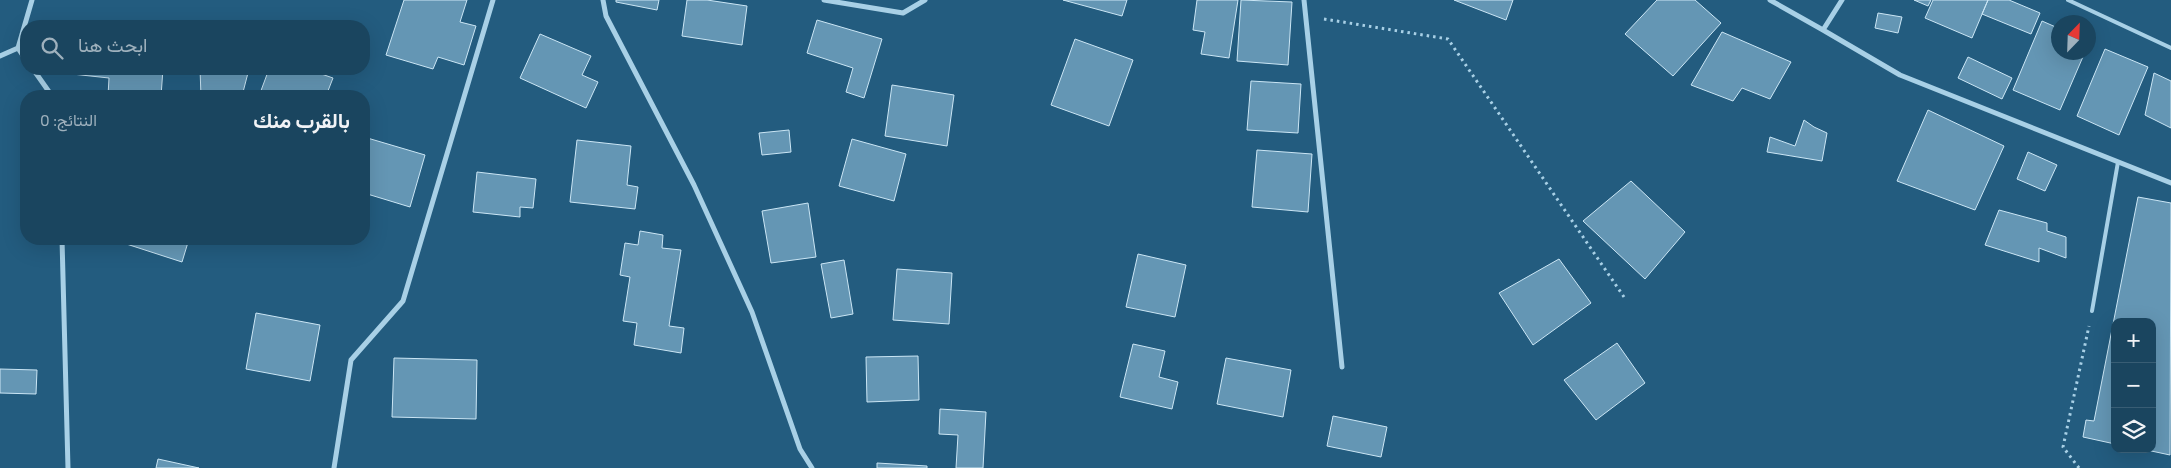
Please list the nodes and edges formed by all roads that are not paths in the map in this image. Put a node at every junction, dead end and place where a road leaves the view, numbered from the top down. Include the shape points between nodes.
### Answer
1 (32, 0) edge
2 (494, 0) edge
3 (603, 0) edge
4 (824, 0) edge
5 (925, 0) edge
6 (1304, 0) edge
7 (1770, 0) edge
8 (1842, 0) edge
9 (2068, 0) edge
10 (26, 20) edge
11 (1823, 30) junction
12 (20, 41) edge
13 (18, 48) junction
14 (2171, 48) edge
15 (20, 51) edge
16 (0, 56) edge
17 (37, 75) edge
18 (48, 90) edge
19 (2118, 162) junction
20 (2171, 183) edge
21 (62, 245) edge
22 (2092, 311) road end
23 (1342, 367) dead end
24 (68, 468) edge
25 (334, 468) edge
26 (812, 468) edge

1 - 10 street
2 - 25 street via 403,301 351,360
3 - 26 street via 606,16 694,185 752,312 800,449
4 - 5 street via 903,13
6 - 23 street
7 - 11 street
8 - 11 street
9 - 14 lane
11 - 19 street via 1900,75
12 - 13 street
13 - 15 street
13 - 16 street
17 - 18 street
19 - 20 street
19 - 22 lane
21 - 24 street

